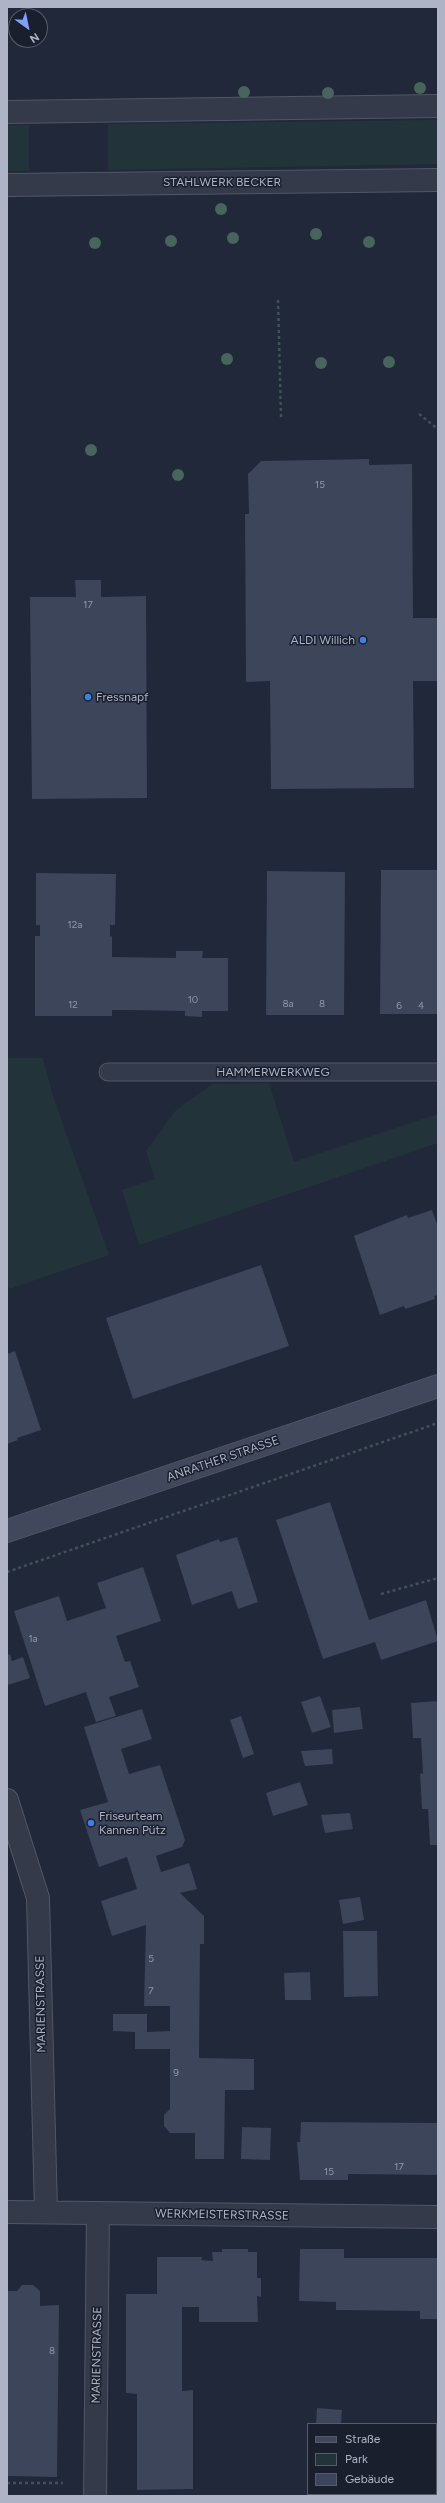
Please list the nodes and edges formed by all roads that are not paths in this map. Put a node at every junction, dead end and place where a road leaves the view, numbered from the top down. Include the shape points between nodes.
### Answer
1 (438, 106) edge
2 (7, 112) edge
3 (438, 180) edge
4 (7, 185) edge
5 (108, 1072) dead end
6 (438, 1072) edge
7 (438, 1386) edge
8 (7, 1531) edge
9 (7, 1800) edge
10 (7, 2212) edge
11 (46, 2212) junction
12 (98, 2213) junction
13 (438, 2217) edge
14 (95, 2490) edge

1 - 2 street
3 - 4 street, STAHLWERK BECKER
5 - 6 lane, HAMMERWERKWEG
7 - 8 street, ANRATHER STRASSE
9 - 11 street, MARIENSTRASSE via 38,1898
10 - 11 street, WERKMEISTERSTRASSE
11 - 12 street, WERKMEISTERSTRASSE
12 - 13 street, WERKMEISTERSTRASSE
12 - 14 street, MARIENSTRASSE

